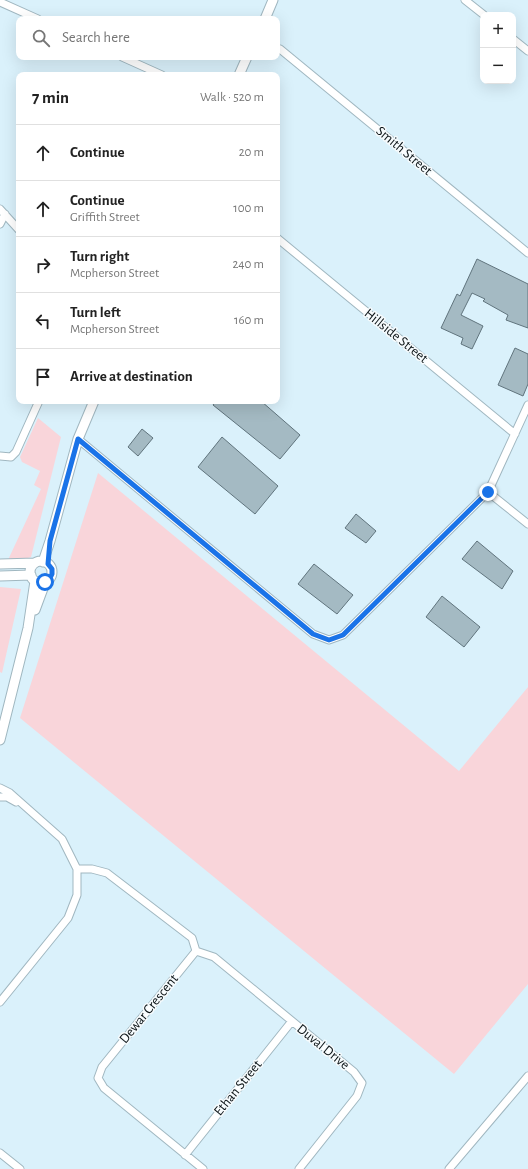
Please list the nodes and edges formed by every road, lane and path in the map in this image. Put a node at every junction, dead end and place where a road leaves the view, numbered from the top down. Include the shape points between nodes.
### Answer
1 (273, 0) edge
2 (465, 0) edge
3 (0, 2) edge
4 (480, 12) edge
5 (31, 16) edge
6 (266, 16) edge
7 (516, 41) edge
8 (280, 49) dead end
9 (528, 51) edge
10 (129, 60) edge
11 (246, 60) edge
12 (155, 72) edge
13 (240, 72) edge
14 (2, 212) edge
15 (0, 224) edge
16 (16, 227) edge
17 (280, 240) edge
18 (528, 253) edge
19 (38, 404) edge
20 (93, 404) edge
21 (528, 405) edge
22 (515, 434) junction
23 (78, 439) junction
24 (0, 456) edge
25 (488, 492) junction
26 (528, 524) edge
27 (42, 563) junction
28 (0, 564) edge
29 (0, 576) edge
30 (33, 578) junction
31 (45, 582) junction
32 (28, 628) junction
33 (0, 740) edge
34 (0, 788) edge
35 (0, 797) edge
36 (23, 806) junction
37 (77, 869) junction
38 (196, 951) junction
39 (0, 1002) edge
40 (292, 1021) junction
41 (528, 1076) edge
42 (0, 1153) edge
43 (185, 1155) junction
44 (20, 1169) edge
45 (203, 1169) edge
46 (299, 1169) edge
47 (449, 1169) edge

1 - 6 street
2 - 4 street
3 - 5 street
7 - 9 street
8 - 18 street, Smith Street
10 - 12 street
11 - 13 street
14 - 15 street
14 - 16 street
17 - 22 street, Hillside Street
19 - 24 street via 16,452 11,457
20 - 23 street
21 - 22 street
22 - 25 street
23 - 25 street via 313,634 329,640 343,635
23 - 27 street
25 - 26 street
27 - 28 street
27 - 30 street via 31,569
27 - 31 street via 52,569 50,578
29 - 30 street
30 - 31 street via 40,583
30 - 32 street
31 - 32 street
32 - 33 street
34 - 36 street
35 - 36 street
36 - 37 street via 62,839
37 - 38 street via 107,873 192,938
37 - 39 street via 77,895 68,918
38 - 40 street, Duval Drive via 214,957
38 - 43 street, Dewar Crescent via 102,1067 98,1078 104,1088
40 - 43 street, Ethan Street
40 - 46 street, Duval Drive via 354,1072 362,1083 357,1096
41 - 47 street
42 - 44 street
43 - 45 street, Dewar Crescent

